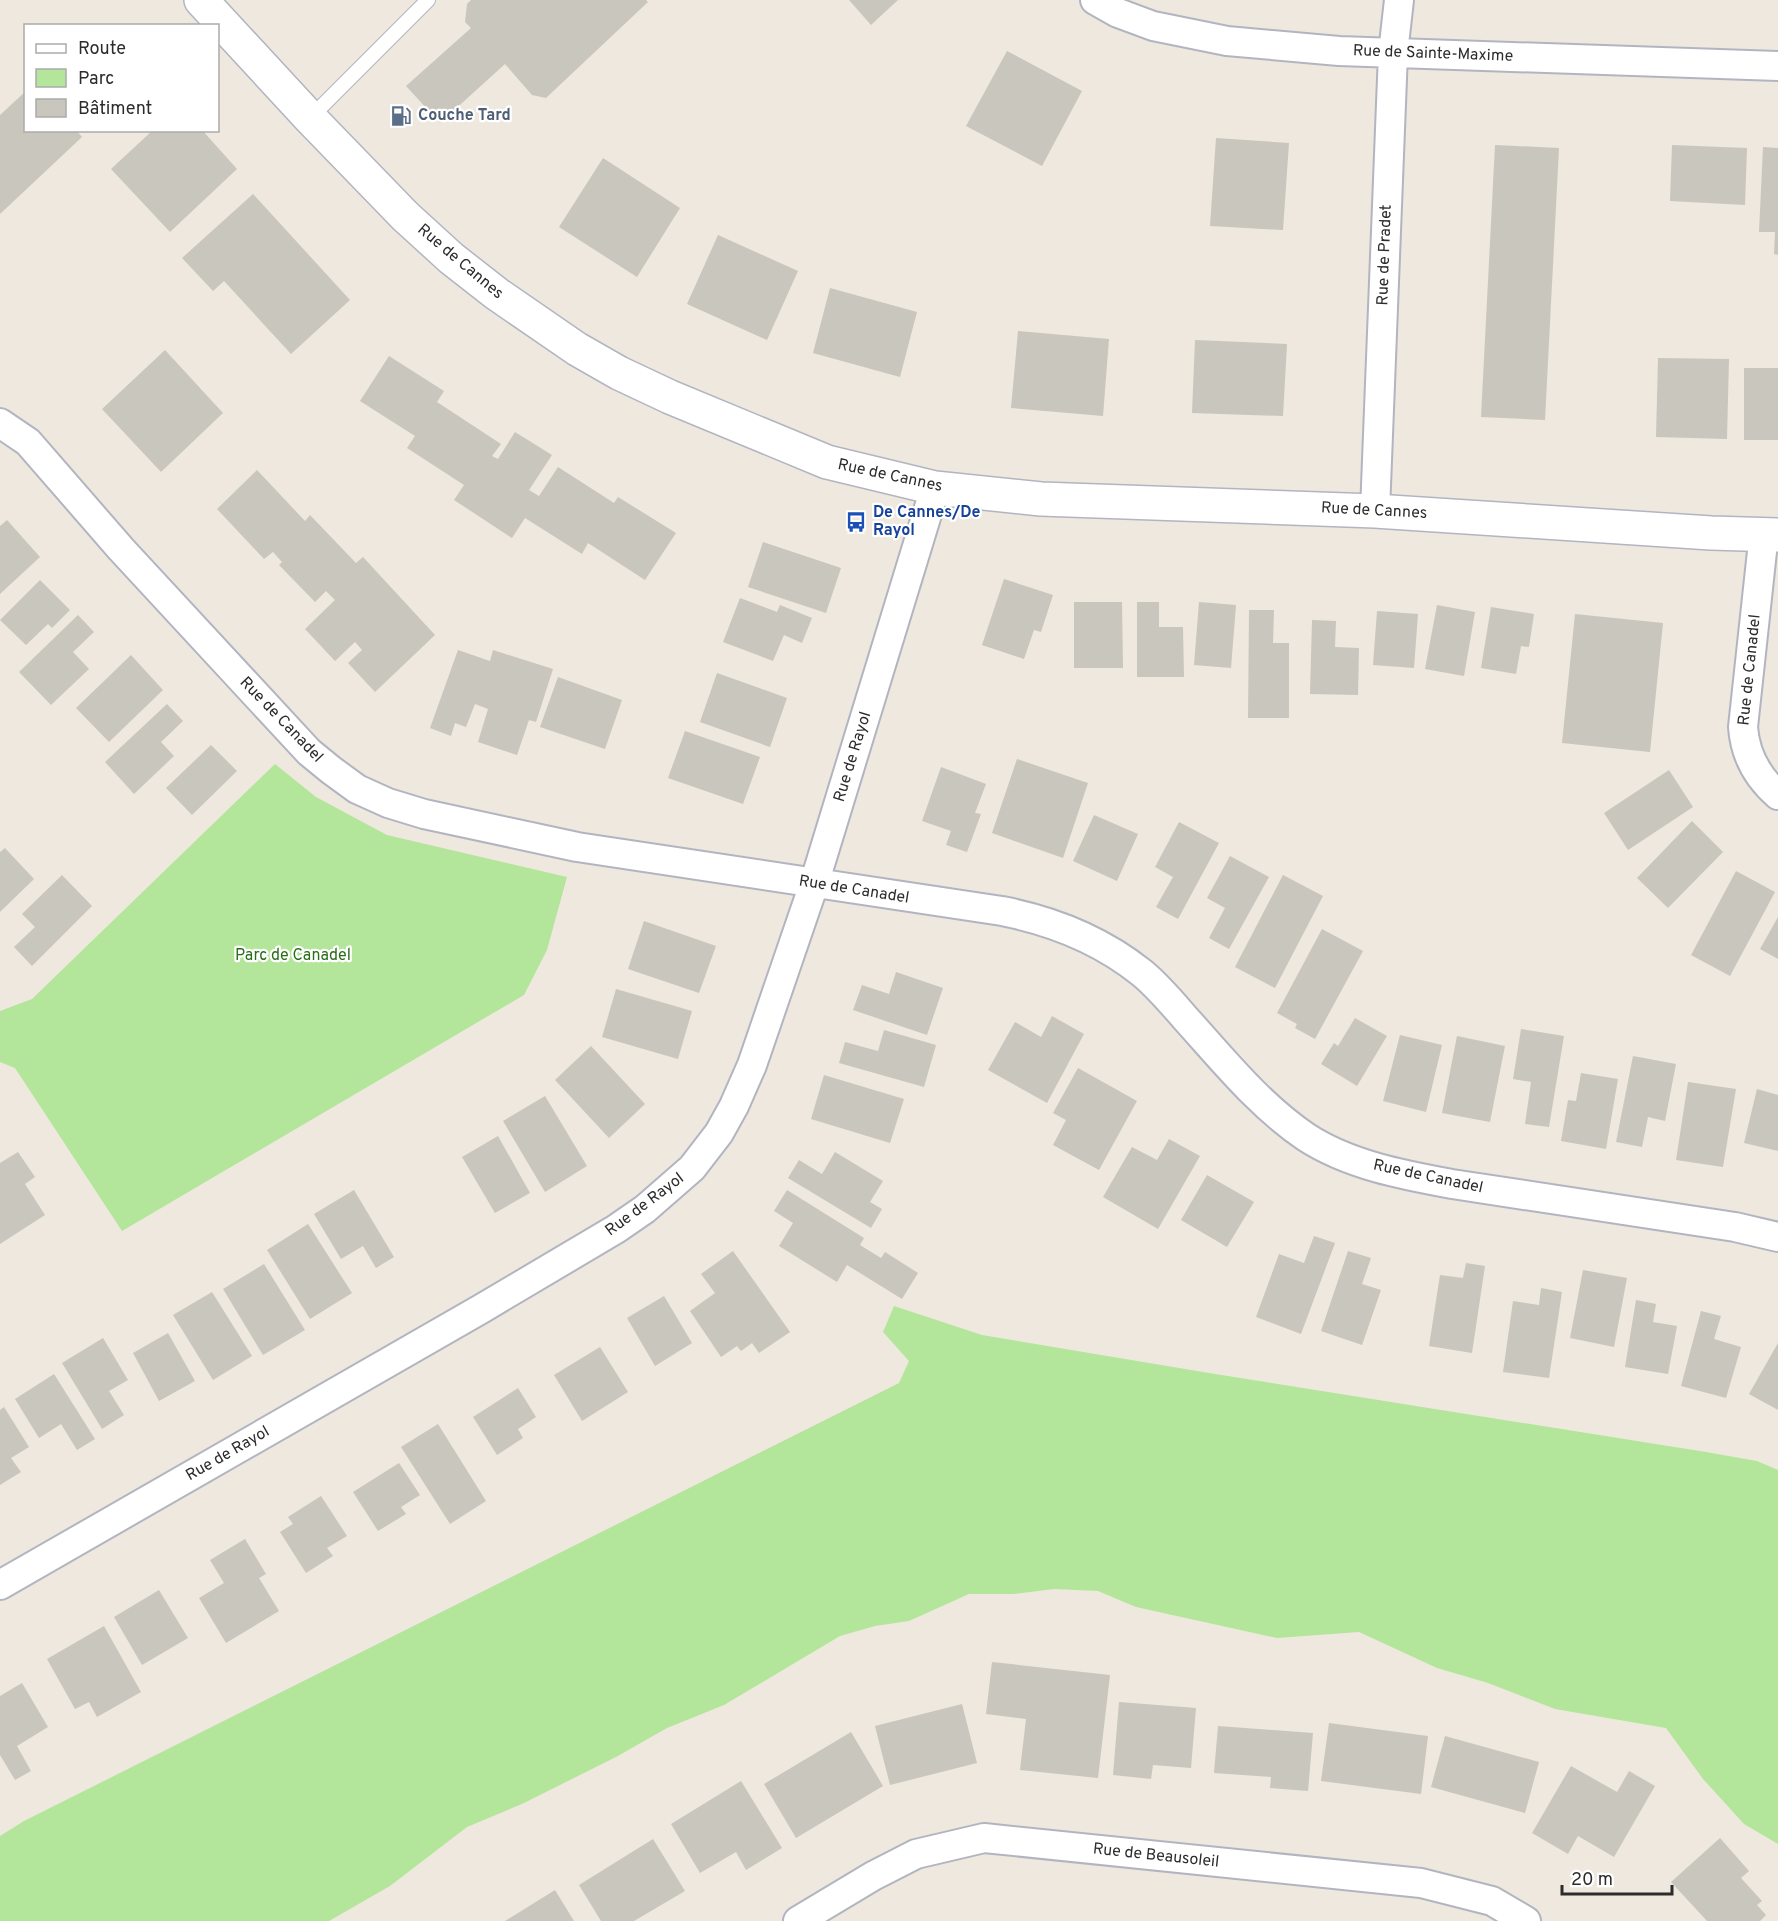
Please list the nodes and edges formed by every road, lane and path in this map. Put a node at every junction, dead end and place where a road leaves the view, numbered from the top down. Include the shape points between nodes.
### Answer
1 (201, 0) edge
2 (428, 0) edge
3 (1095, 0) edge
4 (1399, 0) edge
5 (1393, 53) junction
6 (1778, 66) edge
7 (310, 118) junction
8 (0, 423) edge
9 (935, 488) junction
10 (1376, 510) junction
11 (1771, 534) edge
12 (1778, 795) edge
13 (814, 884) junction
14 (1778, 1237) edge
15 (0, 1586) edge
16 (798, 1921) edge
17 (1526, 1921) edge

1 - 7 street, Rue de Cannes
2 - 7 lane
3 - 5 street, Rue de Sainte-Maxime via 1152,26 1186,34 1238,42
4 - 5 street, Rue de Pradet
5 - 6 street, Rue de Sainte-Maxime
5 - 10 street, Rue de Pradet
7 - 9 street, Rue de Cannes via 451,258 577,349 670,397 826,462
8 - 13 street, Rue de Canadel via 28,442 309,752 357,789 424,814 576,847
9 - 10 street, Rue de Cannes via 1041,499
9 - 13 street, Rue de Rayol
10 - 11 street, Rue de Cannes
11 - 12 street, Rue de Canadel via 1743,727 1744,745 1753,763 1762,780
13 - 14 street, Rue de Canadel via 1002,911 1036,918 1088,939 1143,974 1278,1117 1336,1153 1413,1177
13 - 15 street, Rue de Rayol via 752,1065 734,1106 719,1133 670,1189 616,1229 501,1298
16 - 17 street, Rue de Beausoleil via 916,1854 984,1838 1421,1884 1492,1901

